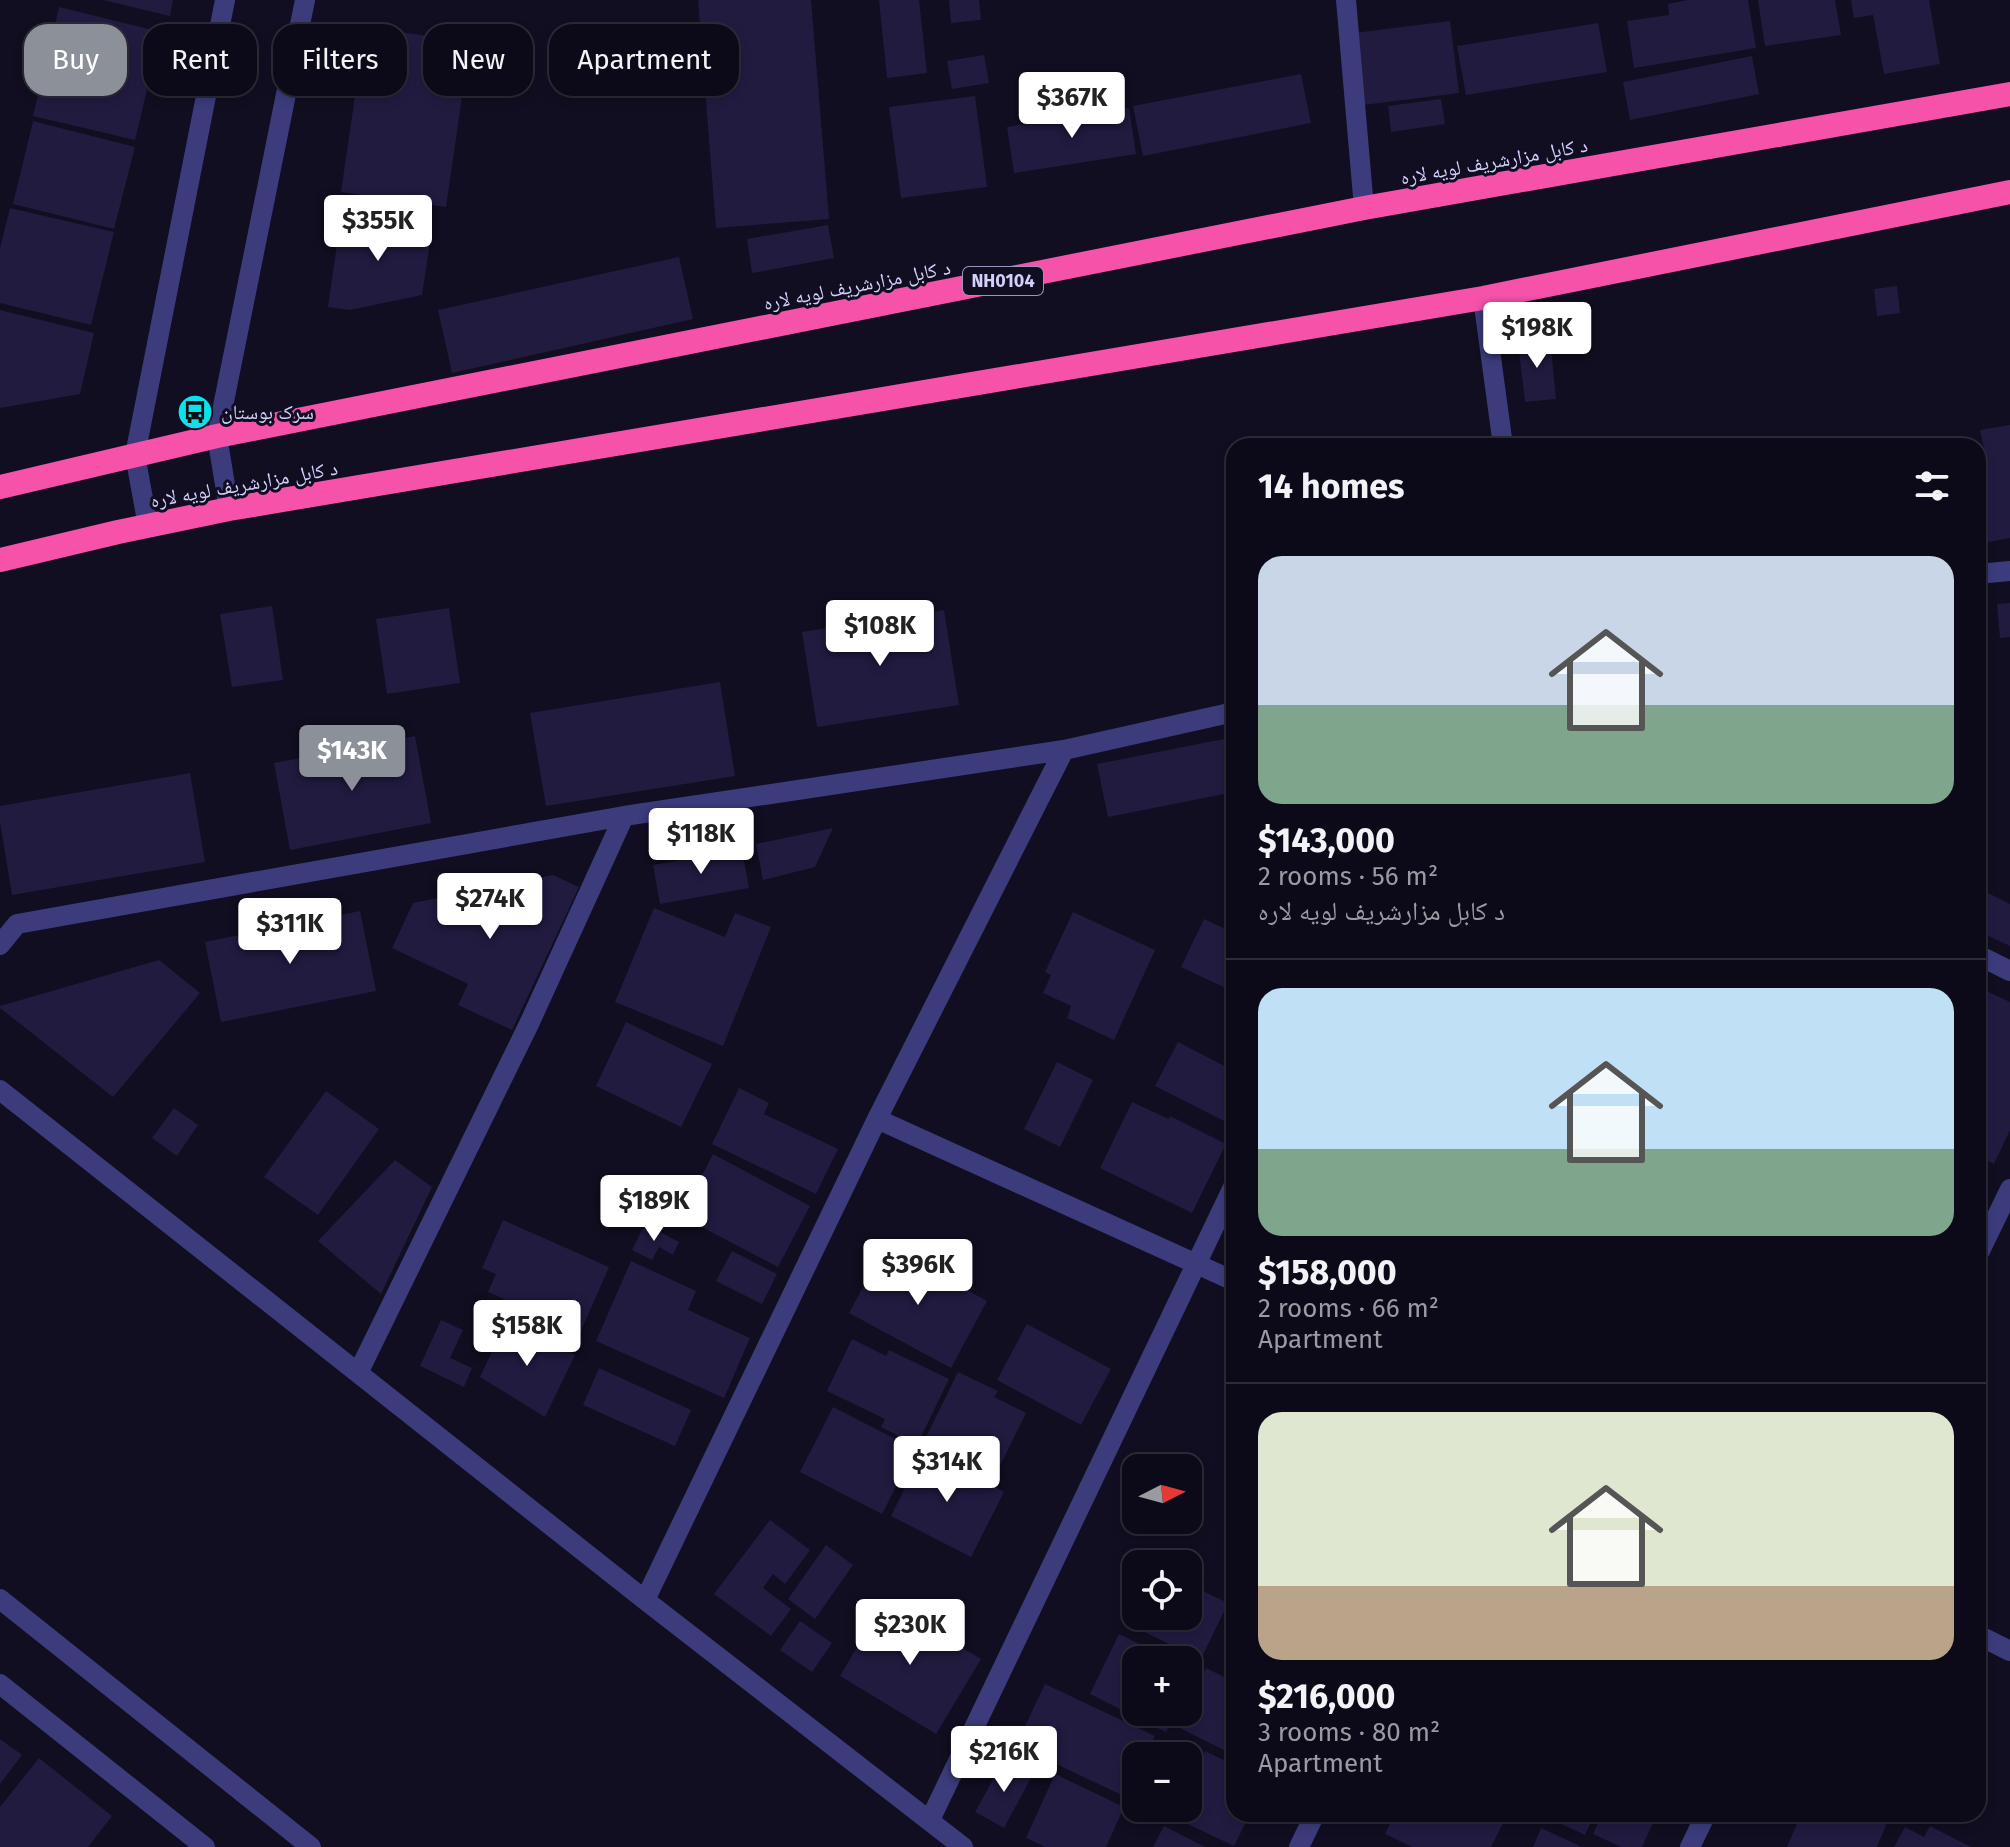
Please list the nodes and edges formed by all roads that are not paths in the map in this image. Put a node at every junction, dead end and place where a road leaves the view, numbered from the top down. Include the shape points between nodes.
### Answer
1 (225, 0) edge
2 (305, 0) edge
3 (1346, 0) edge
4 (2010, 94) edge
5 (2010, 192) edge
6 (1364, 208) junction
7 (1483, 298) junction
8 (217, 436) junction
9 (1502, 438) edge
10 (135, 455) junction
11 (0, 487) edge
12 (229, 509) junction
13 (148, 526) junction
14 (0, 560) edge
15 (2010, 571) edge
16 (1986, 573) edge
17 (1226, 714) edge
18 (1064, 750) junction
19 (624, 816) junction
20 (0, 945) edge
21 (1986, 959) edge
22 (2010, 971) edge
23 (0, 1090) edge
24 (877, 1119) junction
25 (2010, 1189) edge
26 (1226, 1202) edge
27 (1986, 1238) edge
28 (1197, 1264) junction
29 (1226, 1277) edge
30 (358, 1373) junction
31 (0, 1599) edge
32 (645, 1600) junction
33 (1986, 1639) edge
34 (2010, 1651) edge
35 (0, 1684) edge
36 (930, 1820) junction
37 (1311, 1822) edge
38 (1702, 1822) edge
39 (205, 1847) edge
40 (311, 1847) edge
41 (963, 1847) edge
42 (1299, 1847) edge
43 (1690, 1847) edge

1 - 10 street
2 - 8 street
3 - 6 street
4 - 6 highway, د کابل مزارشریف لویه لاره / NH0104
5 - 7 highway, د کابل مزارشریف لویه لاره
6 - 8 highway, د کابل مزارشریف لویه لاره / NH0104
7 - 9 street
7 - 12 highway, د کابل مزارشریف لویه لاره
8 - 10 highway, د کابل مزارشریف لویه لاره / NH0104
8 - 12 street
10 - 11 highway, د کابل مزارشریف لویه لاره / NH0104
10 - 13 street
12 - 13 highway, د کابل مزارشریف لویه لاره
13 - 14 highway, د کابل مزارشریف لویه لاره
15 - 16 street
17 - 18 street
18 - 19 street
18 - 24 street
19 - 20 street via 17,924
19 - 30 street
21 - 22 street
23 - 30 street
24 - 28 street
24 - 32 street
25 - 27 street
26 - 28 street
28 - 29 street
28 - 36 street
30 - 32 street
31 - 40 street
32 - 36 street
33 - 34 street
35 - 39 street
36 - 41 street
37 - 42 street
38 - 43 street

